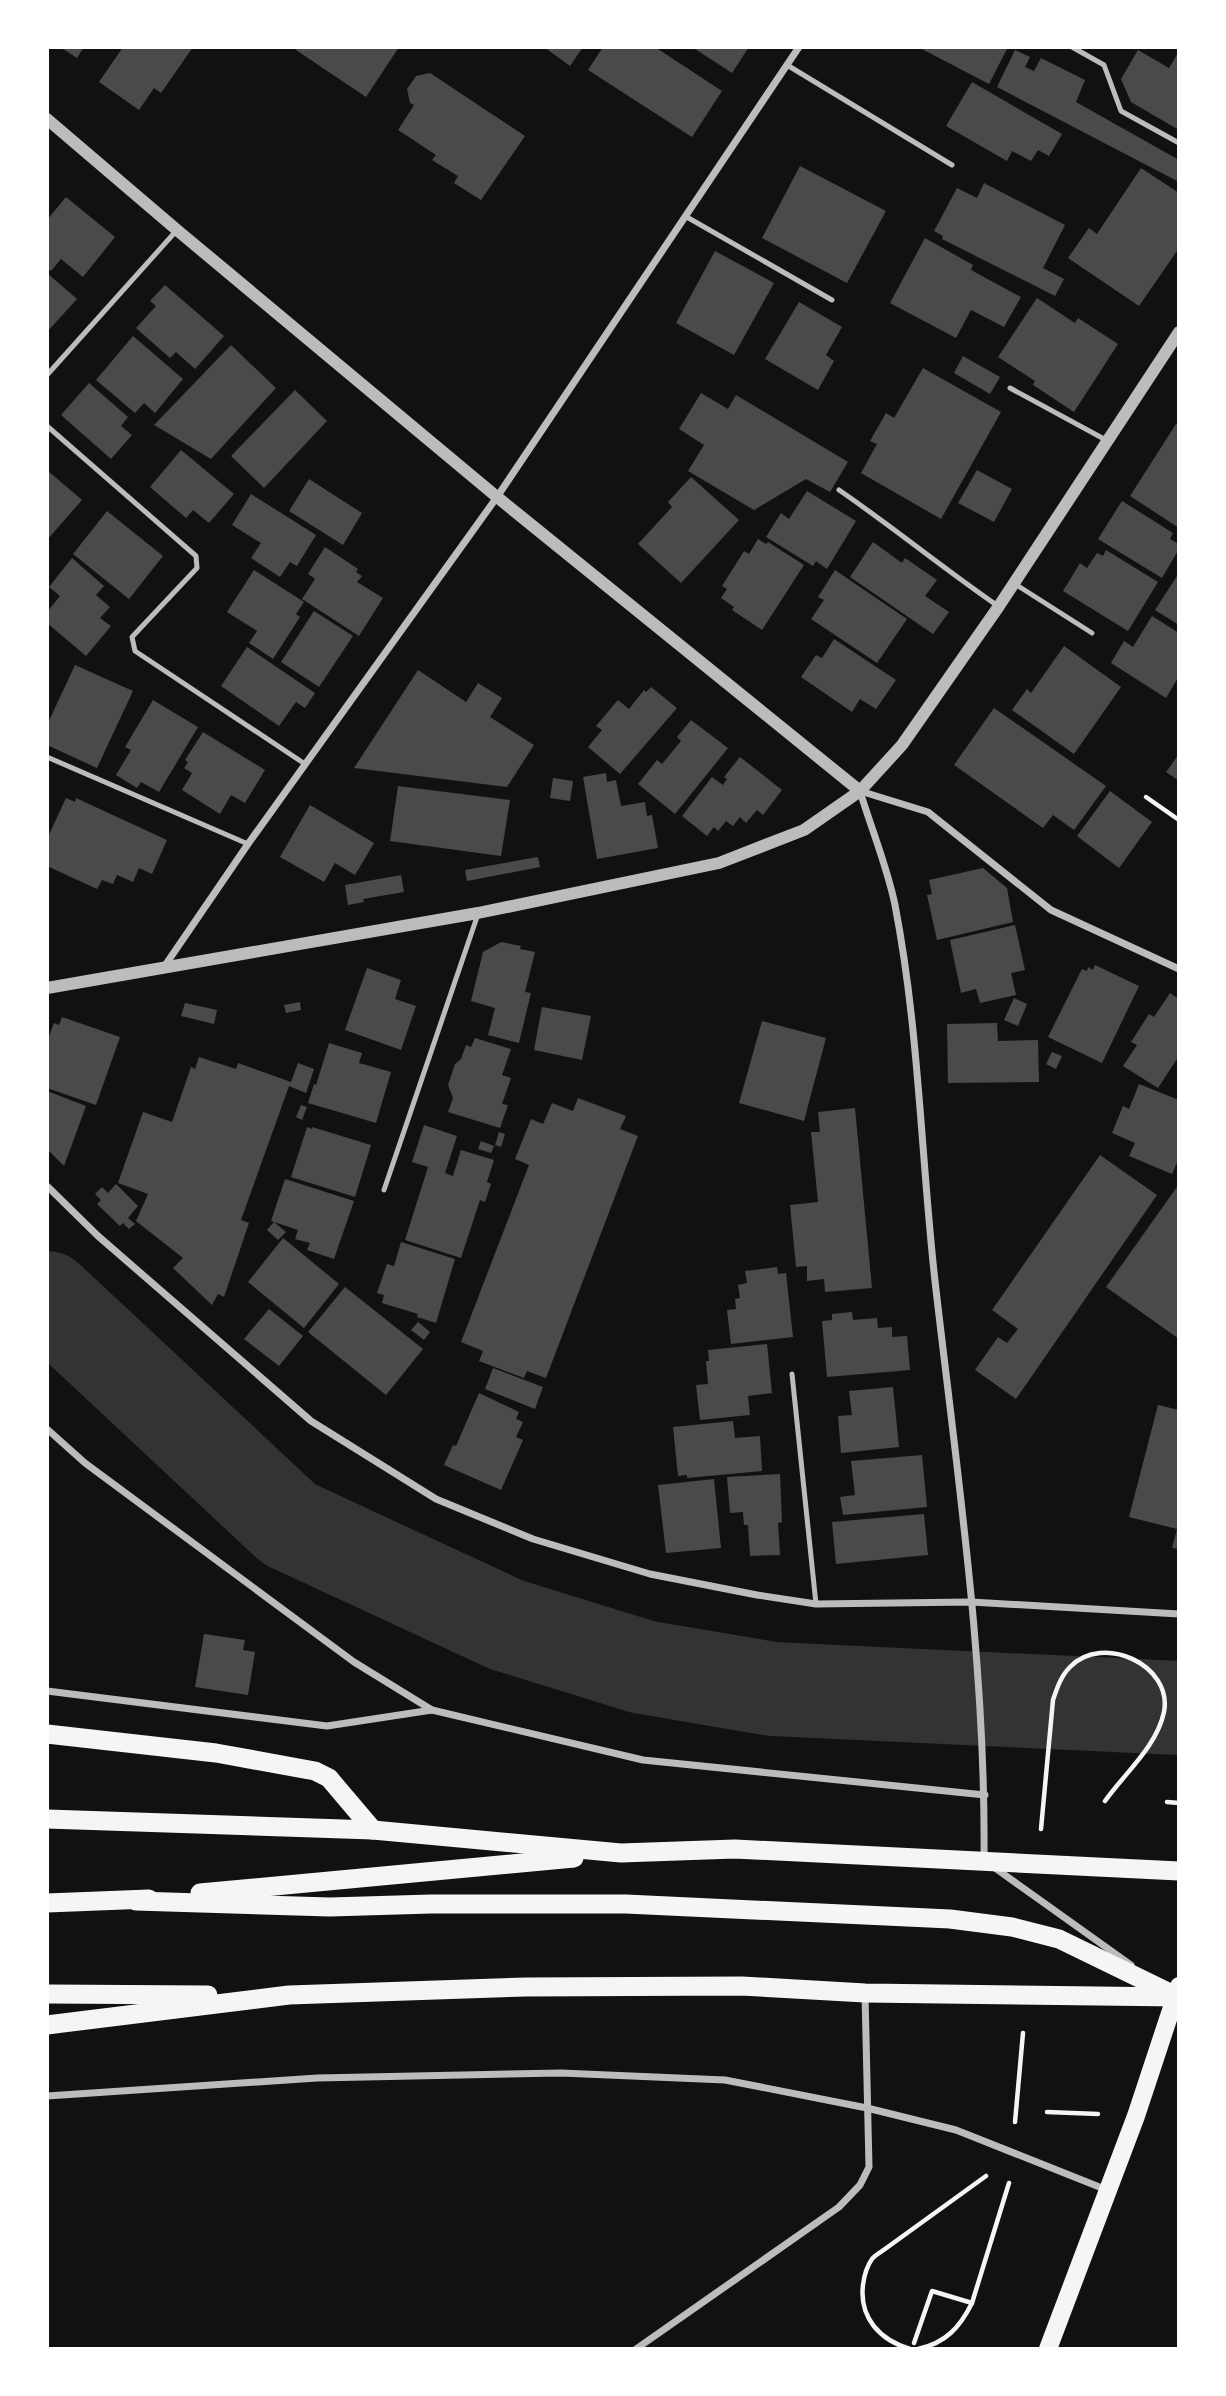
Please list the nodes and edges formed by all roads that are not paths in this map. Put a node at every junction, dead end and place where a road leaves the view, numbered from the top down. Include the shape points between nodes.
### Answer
1 (799, 47) edge
2 (1072, 47) edge
3 (787, 65) junction
4 (47, 119) edge
5 (1179, 143) edge
6 (952, 165) dead end
7 (685, 216) junction
8 (177, 230) junction
9 (832, 300) dead end
10 (1179, 332) edge
11 (47, 375) edge
12 (1010, 388) dead end
13 (47, 426) edge
14 (1108, 442) junction
15 (839, 490) dead end
16 (497, 497) junction
17 (1014, 583) junction
18 (999, 606) junction
19 (1092, 633) dead end
20 (47, 757) edge
21 (306, 764) junction
22 (860, 791) junction
23 (248, 844) junction
24 (478, 913) junction
25 (164, 967) junction
26 (1179, 969) edge
27 (47, 988) edge
28 (47, 1186) edge
29 (384, 1190) dead end
30 (792, 1374) dead end
31 (47, 1429) edge
32 (971, 1602) junction
33 (816, 1604) junction
34 (1179, 1614) edge
35 (47, 1691) edge
36 (432, 1710) junction
37 (47, 1734) edge
38 (985, 1795) junction
39 (47, 1819) edge
40 (373, 1830) junction
41 (621, 1853) junction
42 (984, 1860) junction
43 (1179, 1871) edge
44 (136, 1901) junction
45 (47, 1903) edge
46 (865, 1993) junction
47 (1178, 1993) edge
48 (47, 1994) edge
49 (289, 1995) junction
50 (47, 2025) edge
51 (47, 2095) edge
52 (867, 2108) junction
53 (1108, 2191) junction
54 (636, 2349) edge
55 (1048, 2349) edge

1 - 3 street
2 - 5 lane via 1104,65 1121,111
3 - 6 lane
3 - 7 street
4 - 8 street
7 - 9 lane
7 - 16 street
8 - 11 lane
8 - 16 street
10 - 14 street
12 - 14 lane
13 - 21 lane via 196,556 197,568 132,637 135,651
14 - 17 street
15 - 18 lane
16 - 21 street
16 - 22 street
17 - 18 street
17 - 19 lane
18 - 22 street via 902,745
20 - 23 lane
21 - 23 street
22 - 24 street via 804,830 719,863
22 - 26 street via 928,813 1051,910
22 - 32 street via 894,903 911,1017
23 - 25 street
24 - 25 street
24 - 29 lane
25 - 27 street
28 - 33 street via 311,1421 436,1499 533,1539 650,1574
30 - 33 lane
31 - 36 street via 85,1463 354,1662
32 - 33 street
32 - 34 street
32 - 38 street
35 - 36 street via 327,1726
36 - 38 street via 643,1760
37 - 40 highway via 216,1753 315,1771 329,1778
38 - 42 street
39 - 40 highway
40 - 41 highway
41 - 42 highway via 735,1849
41 - 44 highway
42 - 43 highway
42 - 47 street
44 - 45 highway
44 - 47 highway via 330,1906 626,1904 950,1919 1059,1939
46 - 47 highway
46 - 49 highway via 729,1986
46 - 52 street
47 - 53 main road
48 - 49 highway
49 - 50 highway
51 - 52 street via 317,2078 561,2073 724,2080
52 - 53 street via 956,2130
52 - 54 street via 869,2167 860,2185 839,2207
53 - 55 main road

